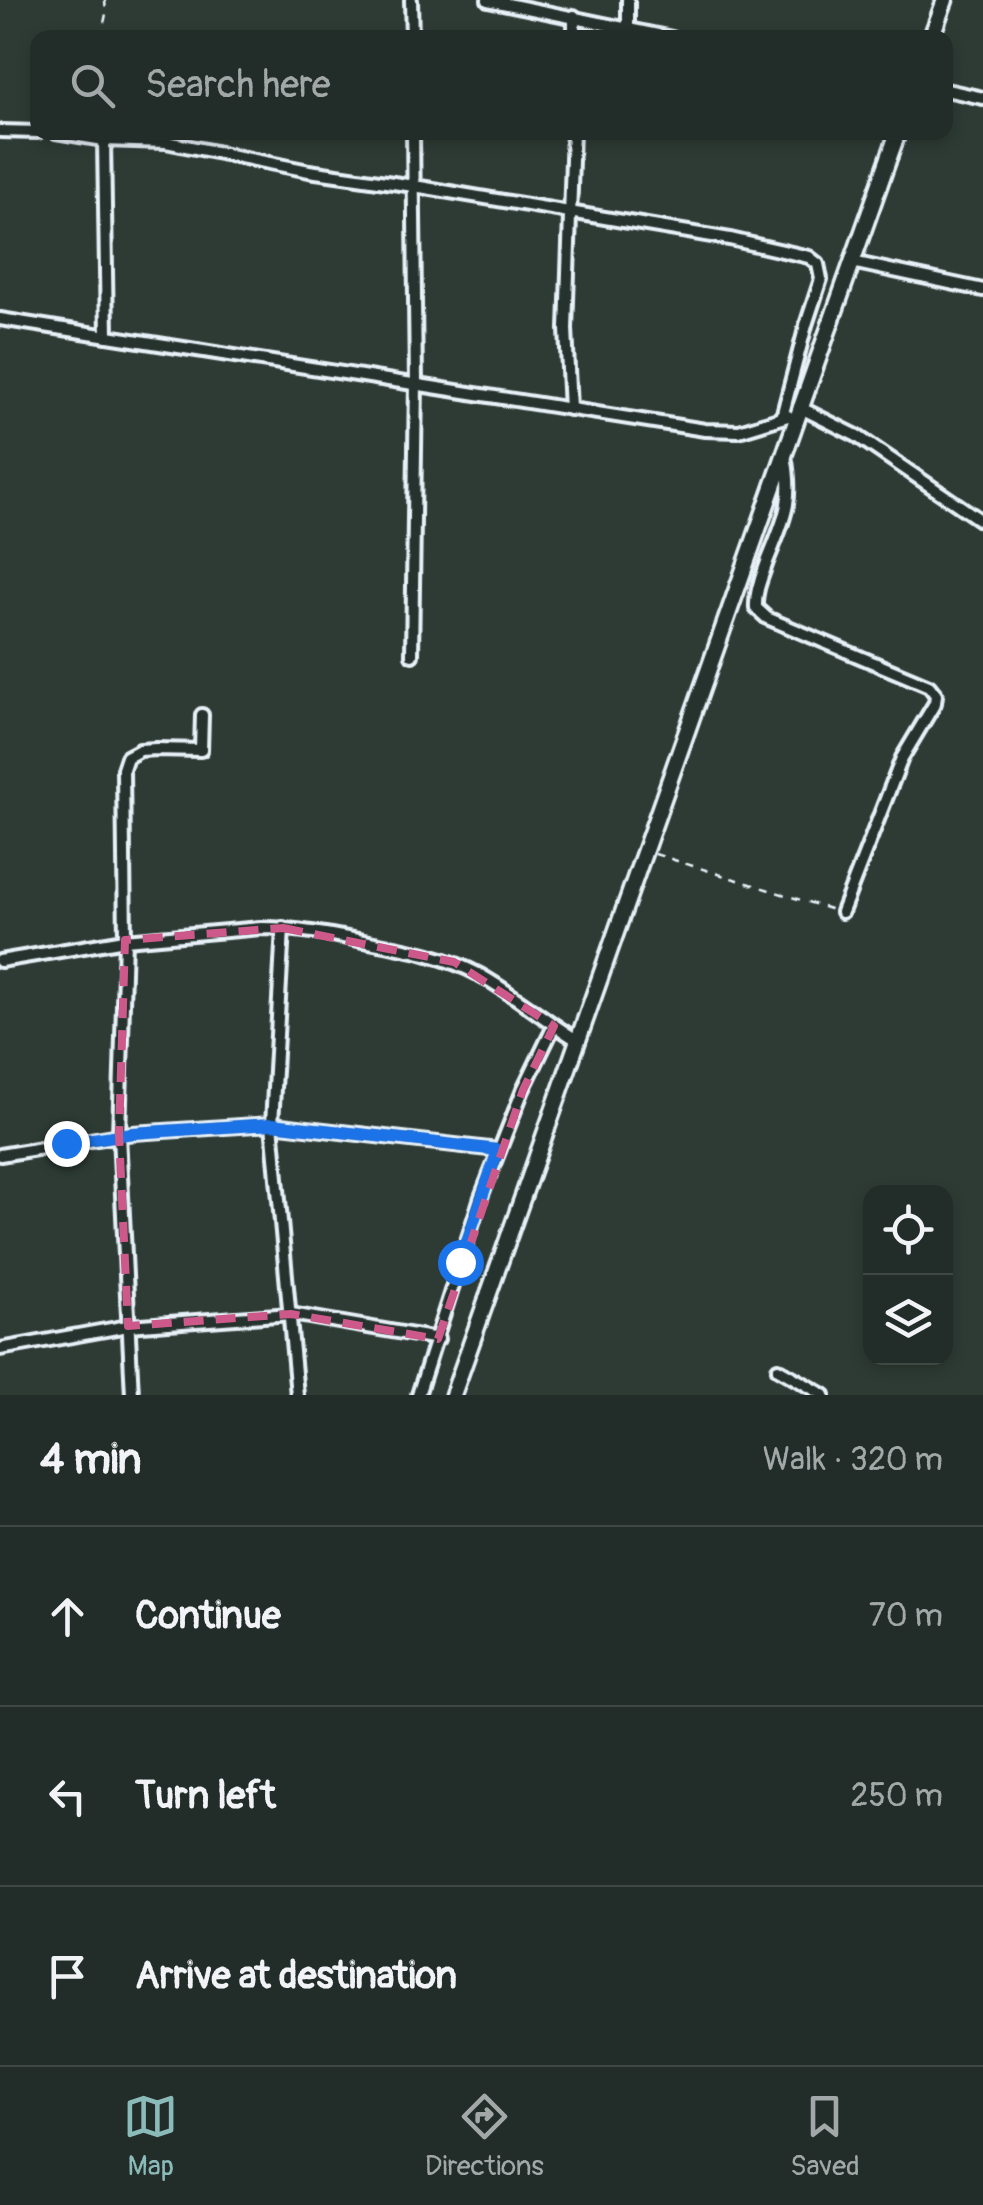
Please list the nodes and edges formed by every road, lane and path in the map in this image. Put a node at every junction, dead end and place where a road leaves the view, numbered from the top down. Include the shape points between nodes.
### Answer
1 (105, 0) edge
2 (411, 0) edge
3 (488, 0) edge
4 (628, 0) edge
5 (945, 0) edge
6 (574, 16) junction
7 (628, 28) junction
8 (103, 30) edge
9 (412, 30) edge
10 (574, 30) edge
11 (637, 30) edge
12 (934, 30) edge
13 (953, 92) edge
14 (983, 98) edge
15 (0, 131) edge
16 (30, 132) edge
17 (104, 140) joint
18 (413, 140) edge
19 (572, 140) edge
20 (895, 140) edge
21 (414, 186) junction
22 (571, 212) junction
23 (852, 262) junction
24 (983, 290) edge
25 (0, 319) edge
26 (107, 336) junction
27 (416, 383) junction
28 (570, 409) junction
29 (799, 411) junction
30 (782, 417) junction
31 (784, 453) junction
32 (983, 522) edge
33 (412, 655) dead end
34 (202, 715) dead end
35 (644, 851) junction
36 (842, 912) joint
37 (283, 928) junction
38 (125, 940) junction
39 (0, 961) edge
40 (554, 1026) junction
41 (577, 1040) junction
42 (272, 1124) junction
43 (119, 1135) junction
44 (498, 1150) junction
45 (0, 1155) edge
46 (291, 1314) junction
47 (128, 1326) junction
48 (438, 1339) junction
49 (0, 1350) edge
50 (778, 1369) dead end
51 (132, 1395) edge
52 (297, 1395) edge
53 (418, 1395) edge
54 (453, 1395) edge
55 (824, 1395) edge

1 - 8 path
2 - 9 street
3 - 6 street
4 - 7 street
5 - 12 street
6 - 7 street
6 - 10 street
7 - 11 street
13 - 14 street
15 - 16 street
17 - 21 street via 166,142
17 - 26 street
18 - 21 street
19 - 22 street
20 - 23 street
21 - 22 street
21 - 27 street
22 - 28 street
22 - 30 street via 815,260 821,279
23 - 24 street
23 - 29 street
25 - 26 street
26 - 27 street
27 - 28 street
27 - 33 street
28 - 30 street via 724,431
29 - 30 street
29 - 31 street
29 - 32 street via 857,436
31 - 35 street
31 - 36 street via 788,505 756,608 929,686 936,695 902,758
34 - 38 street via 201,750 140,750 124,762
35 - 36 path
35 - 41 street
37 - 38 street
37 - 40 street via 454,962
37 - 42 street
38 - 39 street
38 - 43 street
40 - 41 street
40 - 44 street
41 - 54 street
42 - 43 street
42 - 44 street
42 - 46 street
43 - 45 street
43 - 47 street
44 - 48 street
46 - 47 street
46 - 48 street
46 - 52 street
47 - 49 street
47 - 51 street
48 - 53 street
50 - 55 street

